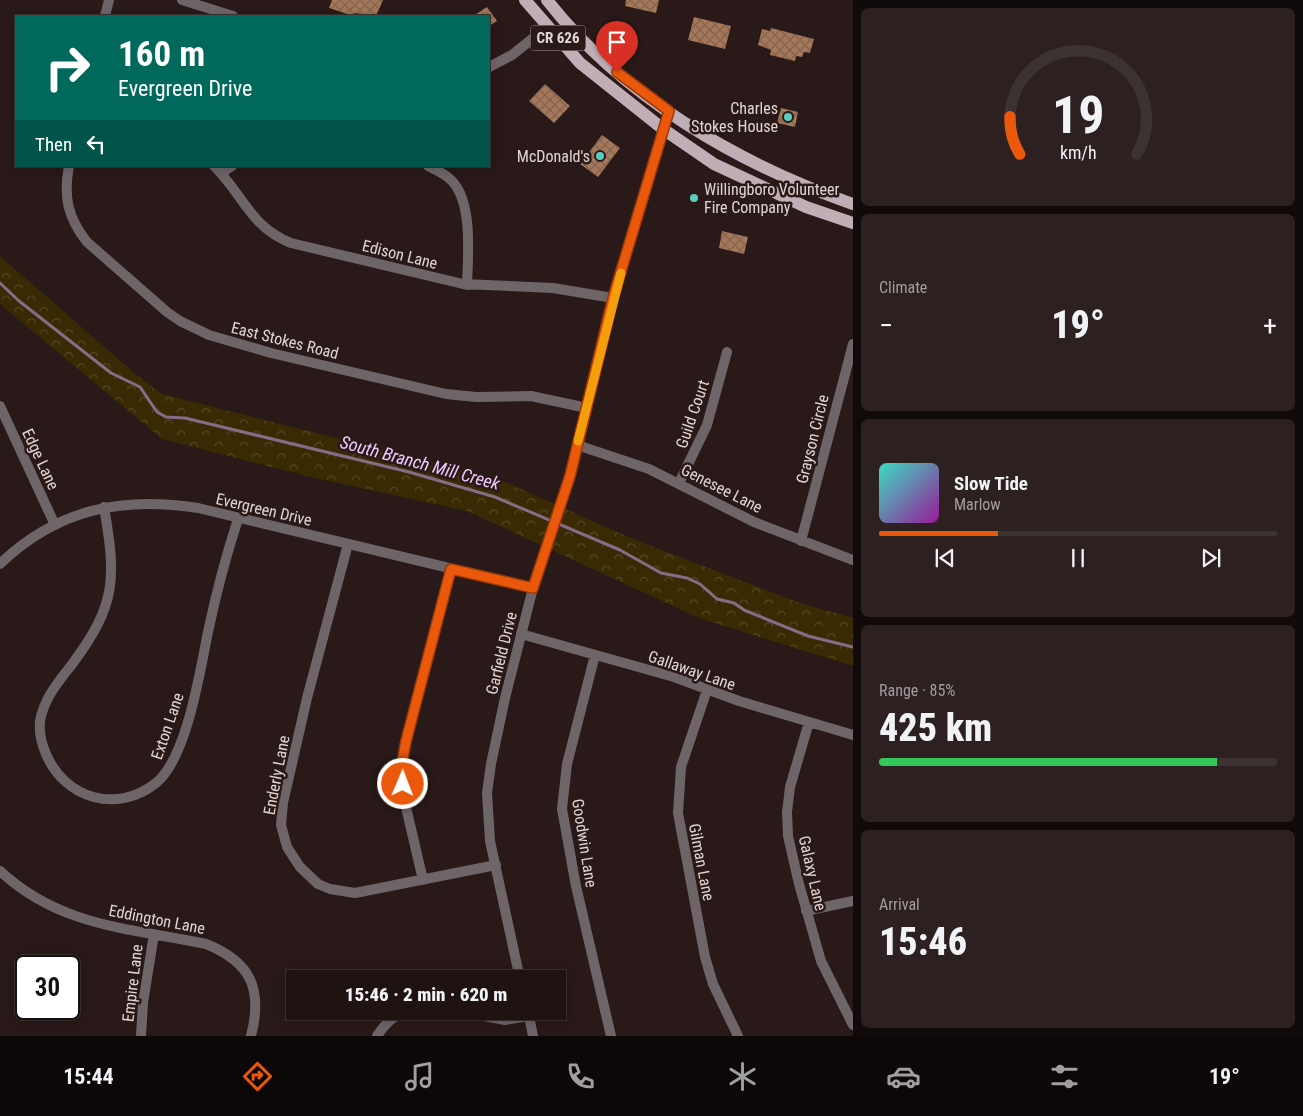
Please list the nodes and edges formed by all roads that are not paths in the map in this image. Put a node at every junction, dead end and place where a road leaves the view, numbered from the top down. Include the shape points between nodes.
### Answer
1 (109, 0) edge
2 (182, 0) edge
3 (525, 0) edge
4 (547, 0) edge
5 (105, 15) edge
6 (230, 15) edge
7 (548, 27) junction
8 (490, 66) edge
9 (669, 111) junction
10 (663, 129) junction
11 (69, 167) edge
12 (430, 167) edge
13 (217, 170) edge
14 (853, 204) edge
15 (853, 224) edge
16 (467, 284) junction
17 (613, 298) junction
18 (853, 344) edge
19 (727, 352) dead end
20 (0, 406) edge
21 (587, 408) junction
22 (4, 424) edge
23 (577, 445) junction
24 (679, 483) junction
25 (104, 507) junction
26 (238, 519) junction
27 (55, 525) junction
28 (800, 541) junction
29 (348, 544) junction
30 (853, 560) edge
31 (0, 564) edge
32 (451, 569) junction
33 (533, 588) junction
34 (521, 634) junction
35 (595, 655) junction
36 (707, 690) junction
37 (809, 722) junction
38 (853, 735) edge
39 (496, 865) junction
40 (0, 871) edge
41 (423, 880) junction
42 (853, 901) edge
43 (806, 911) junction
44 (154, 934) junction
45 (518, 970) edge
46 (390, 1020) edge
47 (529, 1020) edge
48 (853, 1025) edge
49 (141, 1036) edge
50 (251, 1036) edge
51 (377, 1036) edge
52 (533, 1036) edge
53 (611, 1036) edge
54 (738, 1036) edge

1 - 5 street
2 - 6 street
3 - 7 main road, CR 626
4 - 9 main road, CR 626 via 604,63
7 - 8 street via 512,55
7 - 10 main road, CR 626 via 580,63
9 - 10 street, Garfield Drive
9 - 14 main road, CR 626 via 715,142 766,168
10 - 15 main road, CR 626 via 714,164 806,207
10 - 17 street, Garfield Drive
11 - 21 street, East Stokes Road via 66,205 87,242 167,312 194,329 271,353 446,394 531,396
12 - 16 street via 452,180 464,205
13 - 16 street, Edison Lane via 255,220 278,237 420,276
16 - 17 street, Edison Lane via 553,288
17 - 21 street, Garfield Drive
18 - 28 street, Grayson Circle
19 - 24 street, Guild Court via 709,420
20 - 22 street, Edge Lane
21 - 23 street, Garfield Drive
22 - 27 street, Edge Lane
23 - 24 street, Genesee Lane via 624,459
23 - 33 street, Garfield Drive
24 - 28 street, Genesee Lane via 746,518
25 - 26 street, Evergreen Drive via 161,503 198,508
25 - 26 street, Exton Lane via 112,566 107,603 93,636 50,695 40,724 43,746 53,768 74,790 101,799 125,798 146,790 164,776 170,766 192,703
25 - 27 street, Evergreen Drive
26 - 29 street, Evergreen Drive
27 - 31 street, Evergreen Drive
28 - 30 street, Genesee Lane
29 - 32 street, Evergreen Drive
29 - 41 street, Enderly Lane via 289,773 281,814 283,836 308,877 330,889 355,893
32 - 33 street, Evergreen Drive
32 - 41 street via 402,763 405,803
33 - 34 street, Garfield Drive
34 - 35 street, Gallaway Lane
34 - 39 street, Garfield Drive via 503,708 488,793 488,822
35 - 36 street, Gallaway Lane via 674,677
35 - 53 street, Goodwin Lane via 567,764 562,809 576,886
36 - 37 street, Gallaway Lane
36 - 54 street, Gilman Lane via 681,767 678,813 705,957 713,984
37 - 38 street, Gallaway Lane
37 - 43 street, Galaxy Lane via 792,781 787,812 790,849
39 - 41 street, Enderly Lane
39 - 45 street, Garfield Drive
40 - 44 street, Eddington Lane via 29,895 70,915
42 - 43 street
43 - 48 street, Galaxy Lane via 821,961
44 - 49 street, Empire Lane
44 - 50 street, Eddington Lane via 206,944 240,962 248,973 256,1008
46 - 51 street
47 - 52 street

